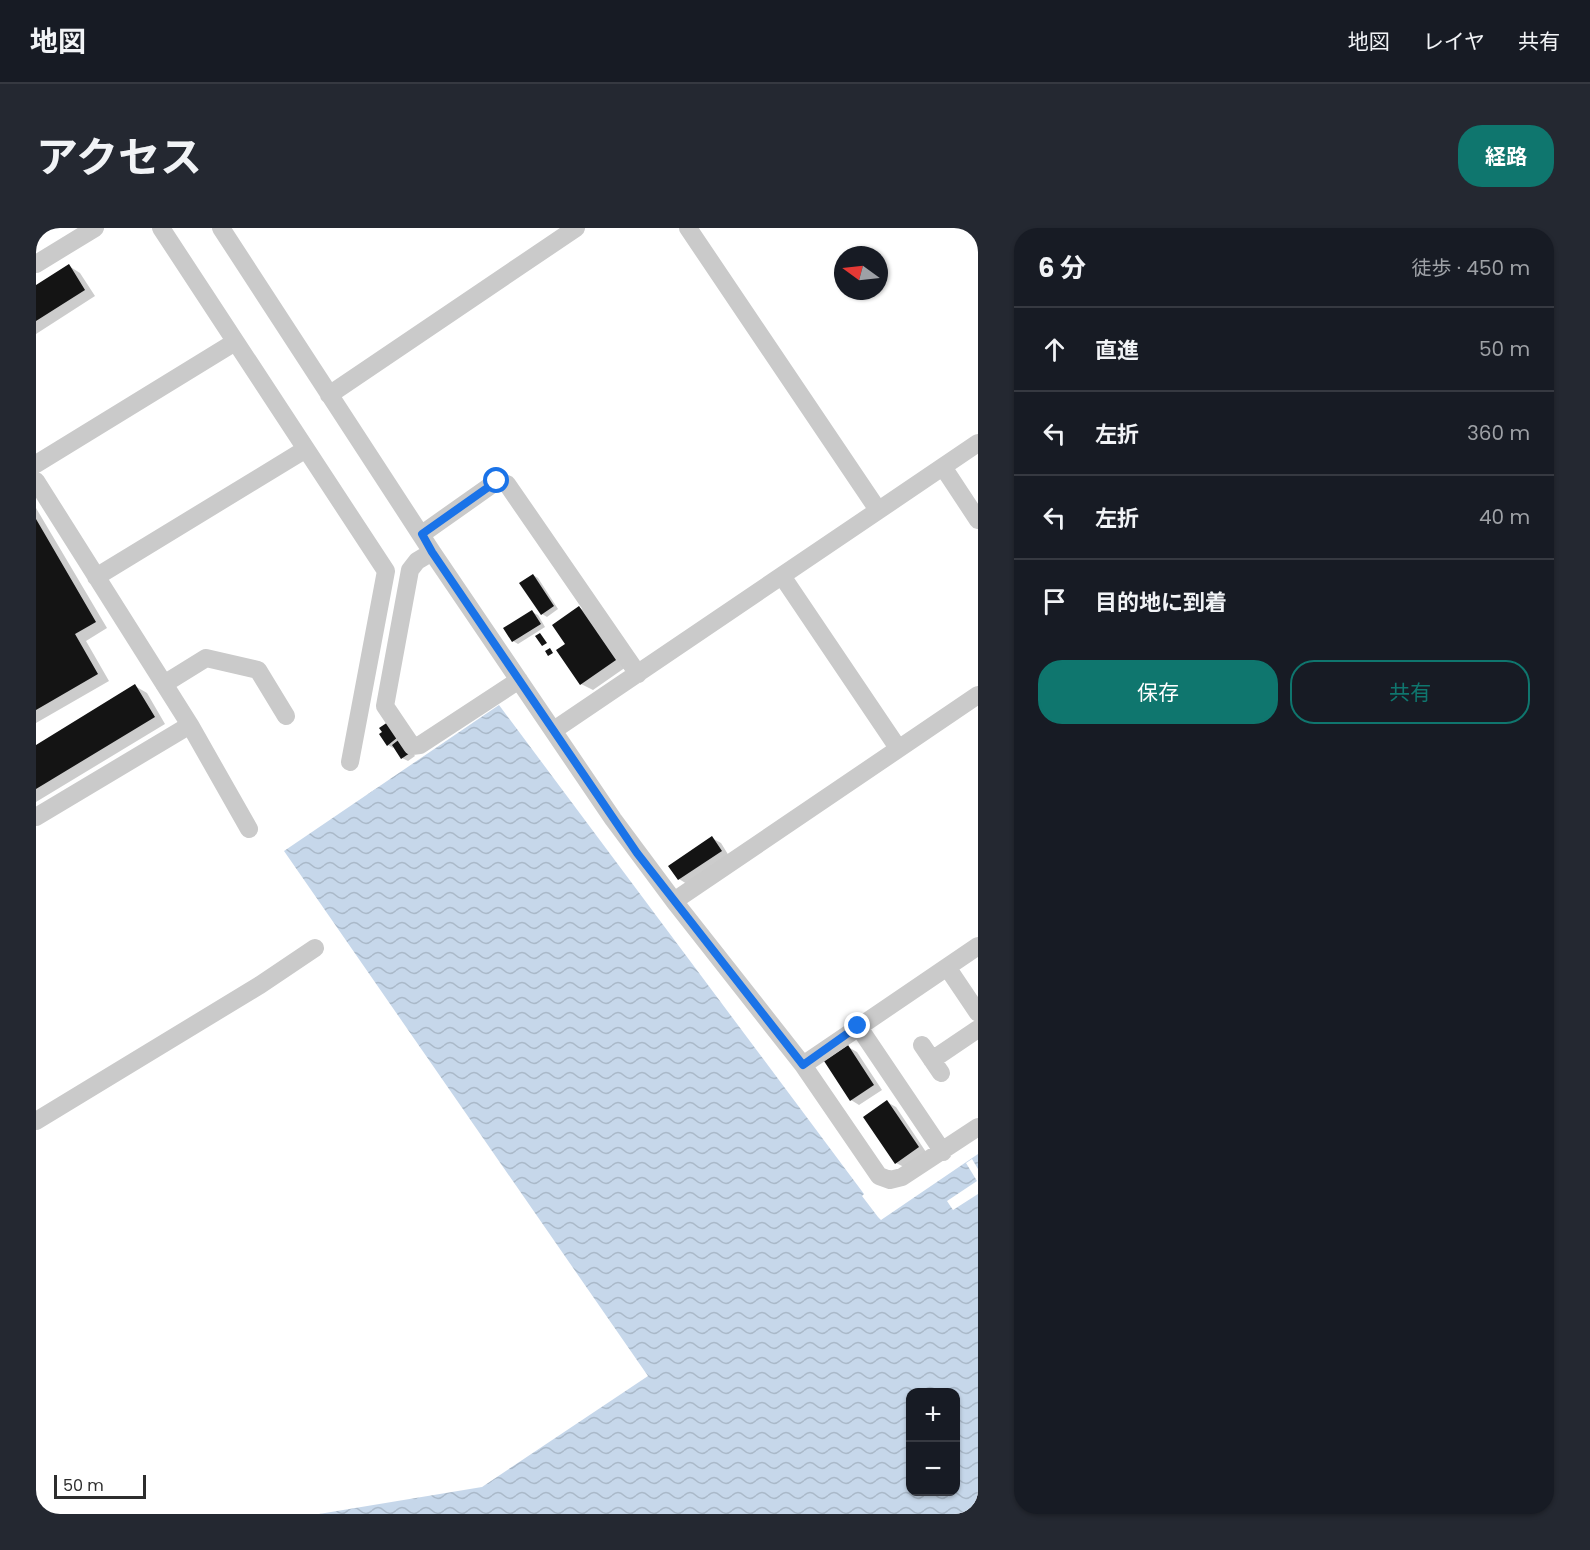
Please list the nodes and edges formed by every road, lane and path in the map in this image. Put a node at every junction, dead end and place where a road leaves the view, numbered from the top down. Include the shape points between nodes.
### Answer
1 (95, 228) edge
2 (161, 228) edge
3 (221, 228) edge
4 (576, 228) edge
5 (688, 228) edge
6 (36, 264) edge
7 (236, 342) junction
8 (329, 395) junction
9 (978, 443) edge
10 (306, 449) junction
11 (36, 464) edge
12 (943, 467) junction
13 (36, 481) edge
14 (878, 510) junction
15 (978, 520) edge
16 (422, 534) junction
17 (432, 552) junction
18 (782, 576) junction
19 (96, 577) junction
20 (638, 674) junction
21 (519, 680) junction
22 (164, 684) junction
23 (978, 695) edge
24 (286, 716) dead end
25 (190, 725) junction
26 (554, 730) junction
27 (898, 748) junction
28 (350, 762) dead end
29 (36, 817) edge
30 (249, 829) dead end
31 (674, 901) junction
32 (978, 946) edge
33 (315, 948) dead end
34 (947, 967) junction
35 (978, 1013) edge
36 (858, 1026) junction
37 (978, 1029) edge
38 (932, 1059) dead end
39 (803, 1065) junction
40 (36, 1121) edge
41 (978, 1126) edge
42 (943, 1152) junction

1 - 6 street
2 - 7 street
3 - 8 street
4 - 8 street
5 - 14 street
7 - 10 street
7 - 11 street
8 - 16 street
9 - 12 street
10 - 19 street
10 - 28 street via 386,570
12 - 14 street
12 - 15 street
13 - 19 street
14 - 18 street
16 - 17 street
16 - 20 street via 497,481 507,484
17 - 21 street
17 - 21 street via 413,565 408,578 385,706 391,716 412,746 420,745
18 - 20 street
18 - 27 street
19 - 22 street
20 - 26 street
21 - 26 street
22 - 24 street via 206,658 258,670
22 - 25 street
23 - 27 street
25 - 29 street
25 - 30 street
26 - 31 street
27 - 31 street
31 - 39 street
32 - 34 street
33 - 40 street
34 - 35 street
34 - 36 street
36 - 39 street
36 - 42 street
37 - 38 street
39 - 42 street via 879,1176 890,1180 902,1177
41 - 42 street

